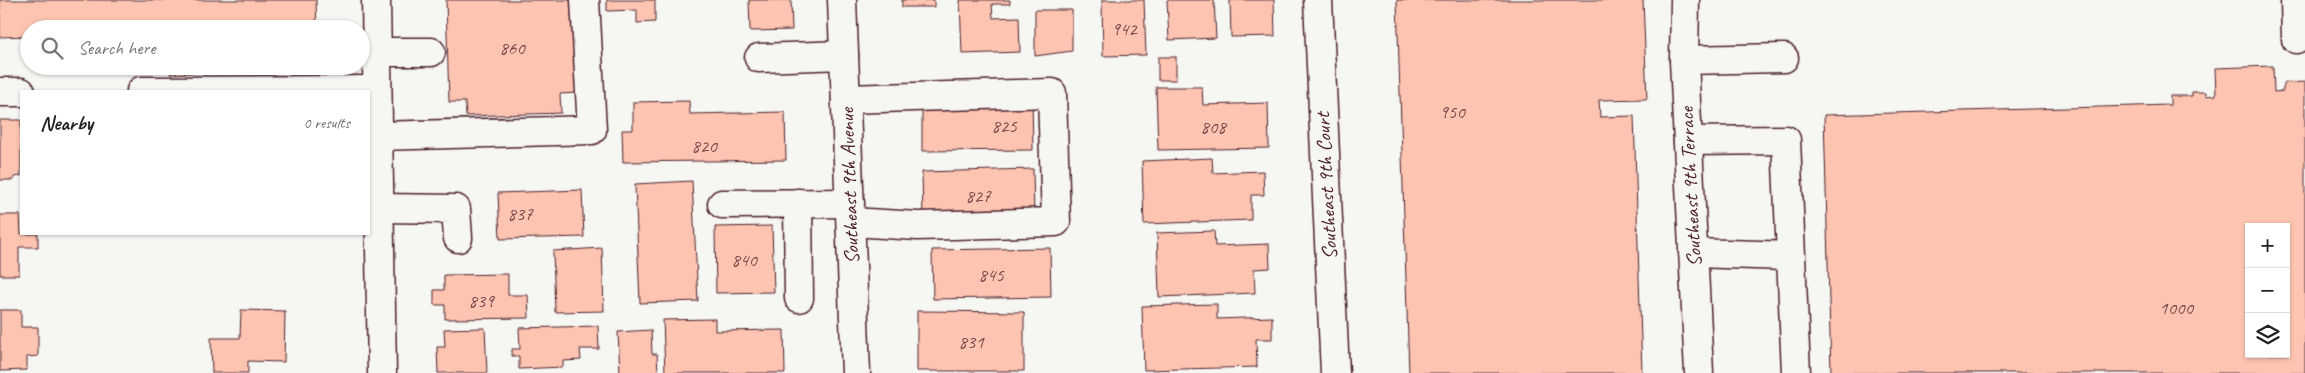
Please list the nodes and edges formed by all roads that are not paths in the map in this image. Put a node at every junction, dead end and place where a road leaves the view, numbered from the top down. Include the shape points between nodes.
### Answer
1 (376, 0) edge
2 (586, 0) edge
3 (842, 0) edge
4 (1318, 0) edge
5 (1685, 0) edge
6 (2295, 0) edge
7 (2296, 39) dead end
8 (376, 52) junction
9 (431, 52) dead end
10 (844, 55) junction
11 (759, 58) dead end
12 (1784, 58) dead end
13 (1684, 60) junction
14 (370, 90) edge
15 (377, 90) junction
16 (0, 92) edge
17 (20, 92) edge
18 (846, 99) junction
19 (378, 136) junction
20 (1688, 141) junction
21 (798, 203) junction
22 (722, 204) dead end
23 (379, 208) junction
24 (850, 212) junction
25 (458, 238) dead end
26 (1693, 253) junction
27 (1790, 256) junction
28 (799, 298) dead end
29 (382, 373) edge
30 (856, 373) edge
31 (1335, 373) edge
32 (1699, 373) edge
33 (1796, 373) edge

1 - 8 street
2 - 19 street via 592,130
3 - 10 street, Southeast 9th Avenue
4 - 31 street, Southeast 9th Court
5 - 13 street, Southeast 9th Terrace
6 - 7 street
8 - 9 street
8 - 15 street
10 - 11 street
10 - 18 street, Southeast 9th Avenue
12 - 13 street
13 - 20 street, Southeast 9th Terrace
14 - 15 street
15 - 19 street
16 - 17 street
18 - 24 street, Southeast 9th Avenue
18 - 24 street via 1052,93 1056,222 918,226
19 - 23 street
20 - 26 street, Southeast 9th Terrace
20 - 27 street via 1786,140
21 - 22 street
21 - 24 street
21 - 28 street
23 - 25 street via 456,209
23 - 29 street
24 - 30 street, Southeast 9th Avenue
26 - 27 street
26 - 32 street, Southeast 9th Terrace
27 - 33 street

